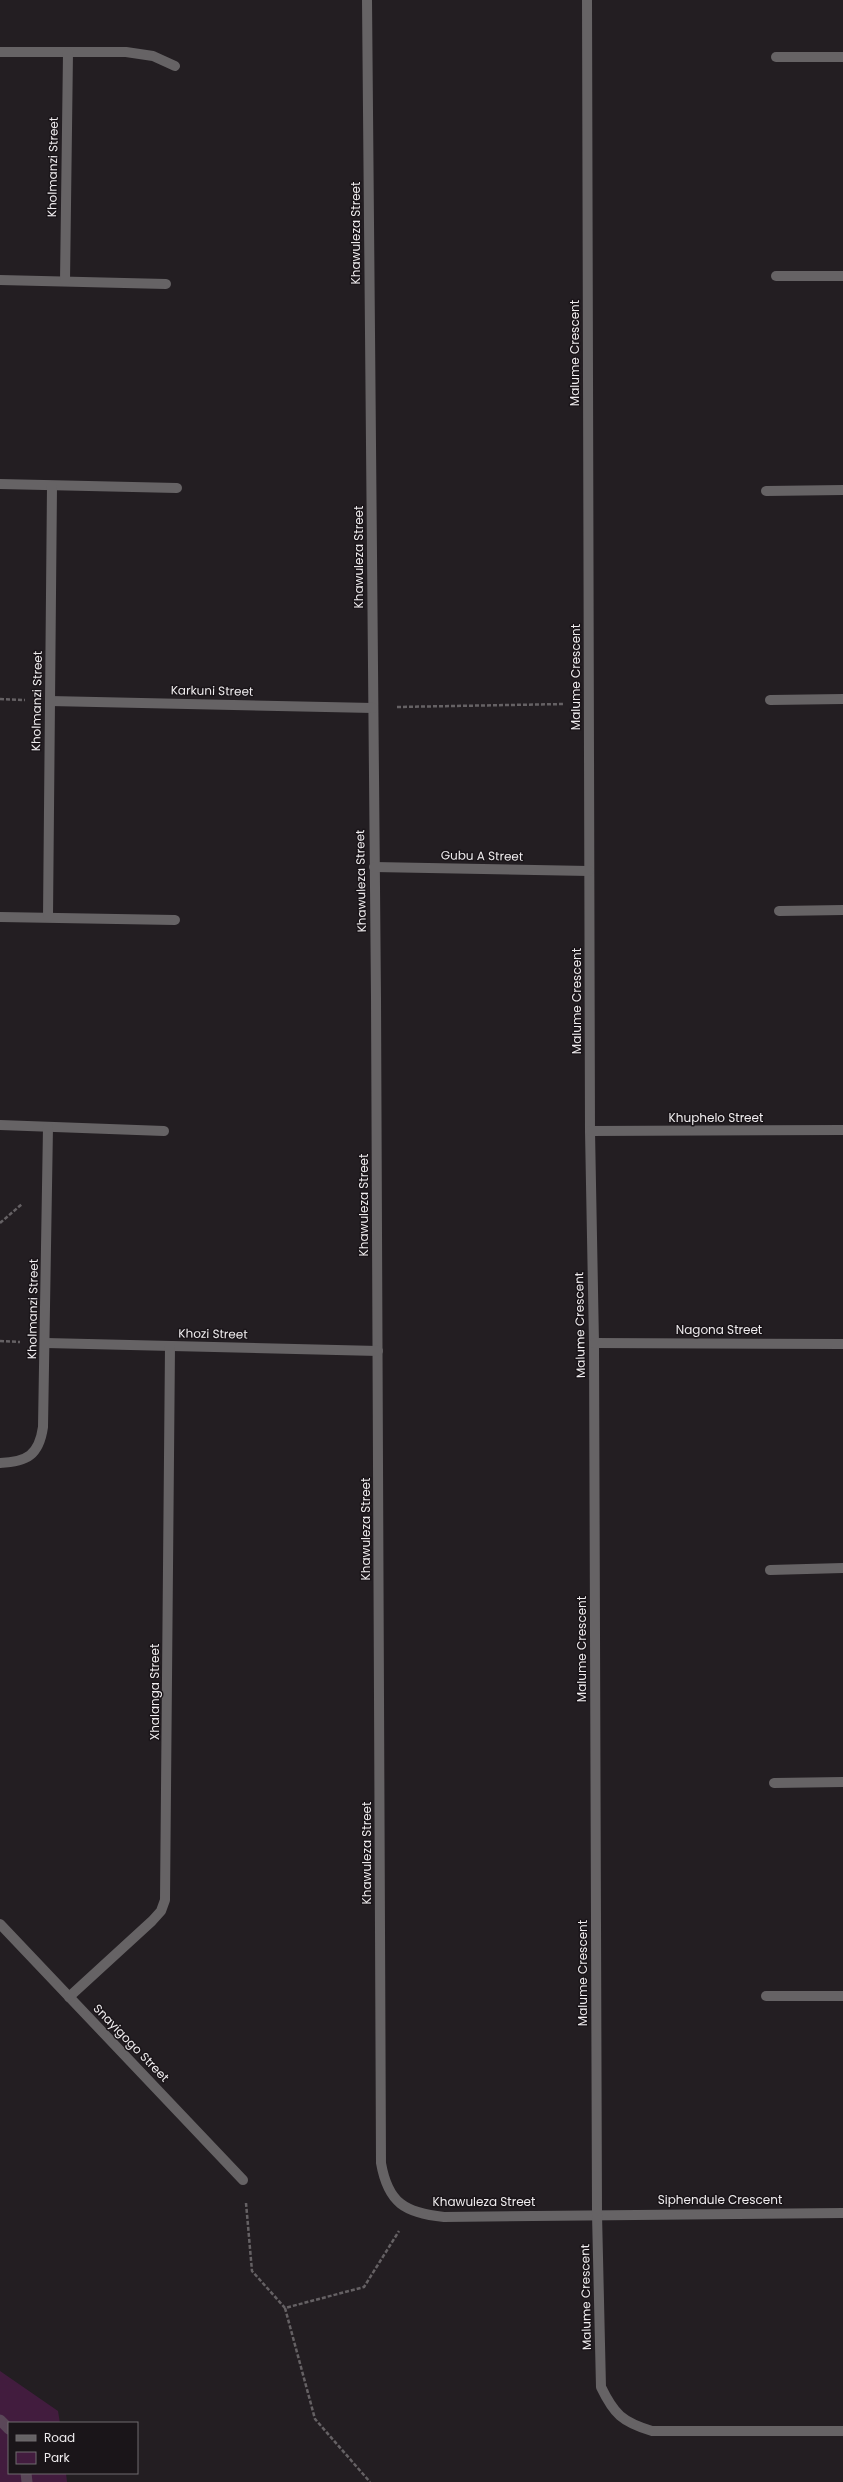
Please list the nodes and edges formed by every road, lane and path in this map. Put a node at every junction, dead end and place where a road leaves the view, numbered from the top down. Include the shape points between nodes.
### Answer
1 (367, 0) edge
2 (587, 0) edge
3 (0, 52) edge
4 (68, 52) junction
5 (843, 56) edge
6 (776, 57) dead end
7 (174, 66) dead end
8 (776, 276) dead end
9 (843, 276) edge
10 (0, 280) edge
11 (65, 281) junction
12 (166, 284) dead end
13 (0, 484) edge
14 (52, 486) junction
15 (177, 488) dead end
16 (843, 490) edge
17 (766, 491) dead end
18 (843, 699) edge
19 (770, 700) dead end
20 (50, 701) junction
21 (589, 704) junction
22 (373, 708) junction
23 (374, 867) junction
24 (589, 871) junction
25 (843, 910) edge
26 (779, 911) dead end
27 (0, 917) edge
28 (48, 918) junction
29 (174, 920) dead end
30 (0, 1125) edge
31 (48, 1127) junction
32 (843, 1130) edge
33 (164, 1131) dead end
34 (590, 1131) junction
35 (46, 1343) junction
36 (594, 1343) junction
37 (843, 1344) edge
38 (170, 1346) junction
39 (378, 1351) junction
40 (0, 1463) edge
41 (843, 1568) edge
42 (770, 1570) dead end
43 (843, 1782) edge
44 (774, 1783) dead end
45 (0, 1924) edge
46 (766, 1996) dead end
47 (843, 1996) edge
48 (69, 1997) junction
49 (243, 2180) joint
50 (412, 2211) junction
51 (843, 2213) edge
52 (597, 2214) junction
53 (286, 2308) junction
54 (843, 2431) edge
55 (370, 2482) edge

1 - 22 street, Khawuleza Street
2 - 21 street, Malume Crescent
3 - 4 street
4 - 7 street via 141,54 153,56
4 - 11 street, Kholmanzi Street
5 - 6 street
8 - 9 street
10 - 11 street
11 - 12 street
13 - 14 street
14 - 15 street
14 - 20 street, Kholmanzi Street
16 - 17 street
18 - 19 street
20 - 22 street, Karkuni Street
20 - 28 street, Kholmanzi Street
21 - 22 path
21 - 24 street, Malume Crescent
22 - 23 street, Khawuleza Street
23 - 24 street, Gubu A Street
23 - 39 street, Khawuleza Street
24 - 34 street, Malume Crescent
25 - 26 street
27 - 28 street
28 - 29 street
30 - 31 street
31 - 33 street
31 - 35 street, Kholmanzi Street
32 - 34 street, Khuphelo Street
34 - 36 street, Malume Crescent
35 - 38 street, Khozi Street
35 - 40 street, Kholmanzi Street via 43,1427 38,1448 24,1460
36 - 37 street, Nagona Street
36 - 52 street, Malume Crescent
38 - 39 street, Khozi Street
38 - 48 street, Xhalanga Street via 165,1900 161,1911 152,1921
39 - 50 street, Khawuleza Street via 381,2163 384,2181 391,2195
41 - 42 street
43 - 44 street
45 - 48 street, Snayigogo Street
46 - 47 street
48 - 49 street, Snayigogo Street
49 - 53 path via 252,2270
50 - 52 street, Khawuleza Street via 444,2217
50 - 53 path via 364,2287
51 - 52 street, Siphendule Crescent
52 - 54 street, Malume Crescent via 601,2387 612,2410 622,2419 652,2431
53 - 55 path via 315,2419

